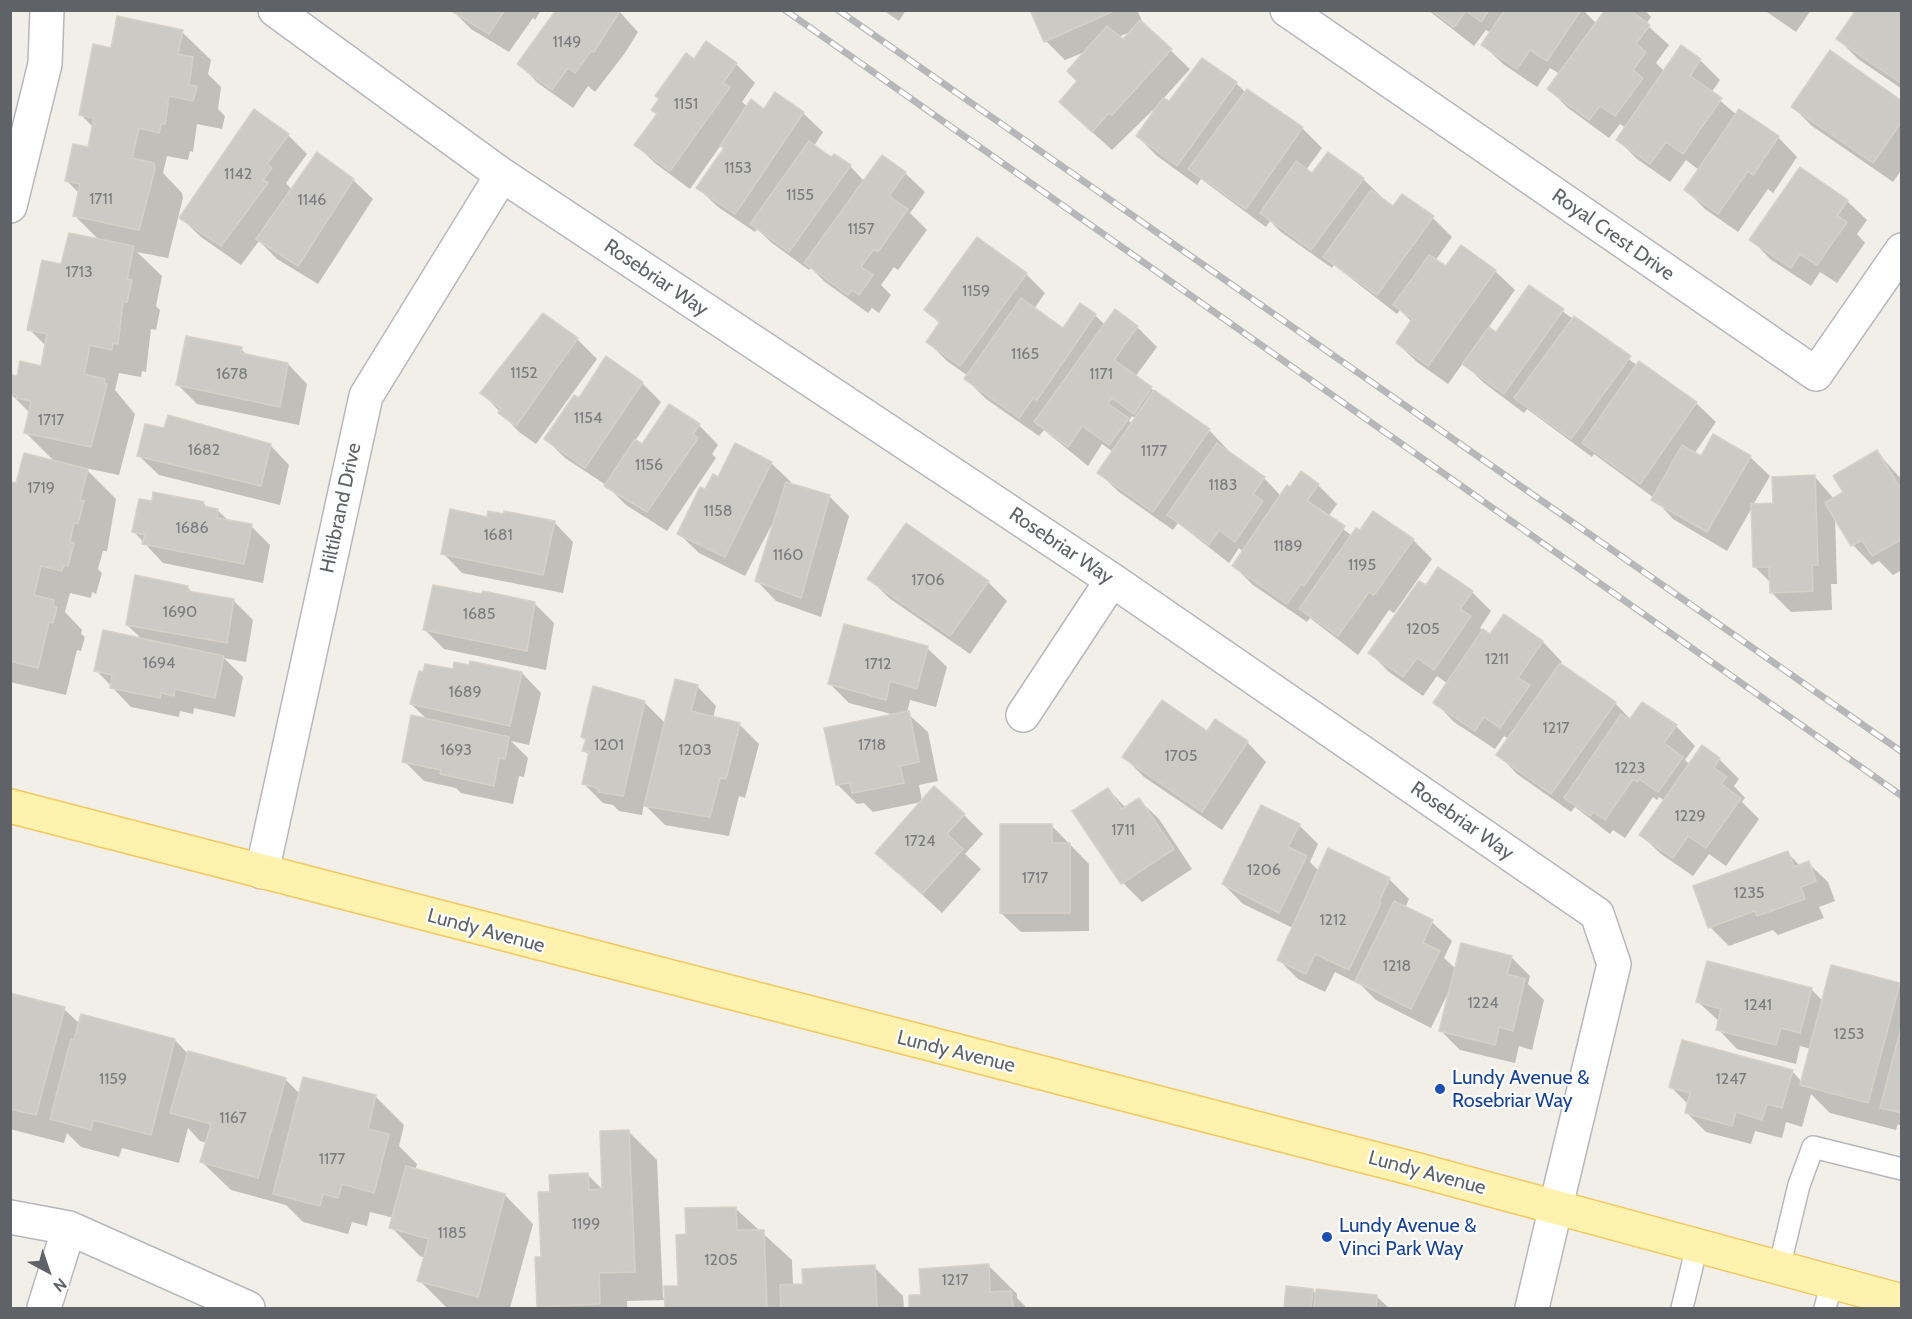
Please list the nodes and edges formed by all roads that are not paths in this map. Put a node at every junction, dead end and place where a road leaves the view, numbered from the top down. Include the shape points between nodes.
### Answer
1 (47, 10) edge
2 (275, 10) edge
3 (1287, 10) edge
4 (502, 175) junction
5 (10, 206) edge
6 (1902, 250) edge
7 (1112, 580) junction
8 (1023, 715) dead end
9 (10, 806) edge
10 (262, 872) junction
11 (1902, 1169) edge
12 (1556, 1206) junction
13 (10, 1217) edge
14 (69, 1228) junction
15 (1697, 1246) junction
16 (1779, 1268) junction
17 (1829, 1295) edge
18 (1902, 1301) edge
19 (44, 1308) edge
20 (248, 1308) edge
21 (1532, 1308) edge
22 (1682, 1308) edge

1 - 5 street via 45,64
2 - 4 street, Rosebriar Way
3 - 6 street, Royal Crest Drive via 1816,374
4 - 7 street, Rosebriar Way
4 - 10 street, Hiltibrand Drive via 366,396
7 - 8 street
7 - 12 street, Rosebriar Way via 1597,914 1614,964
9 - 10 main road, Lundy Avenue
10 - 12 main road, Lundy Avenue
11 - 16 lane via 1813,1147
12 - 15 main road, Lundy Avenue
12 - 21 street, Rosebriar Way
13 - 14 street
14 - 19 street
14 - 20 street
15 - 16 main road, Lundy Avenue
15 - 22 lane
16 - 17 main road, Lundy Avenue
17 - 18 main road, Lundy Avenue

